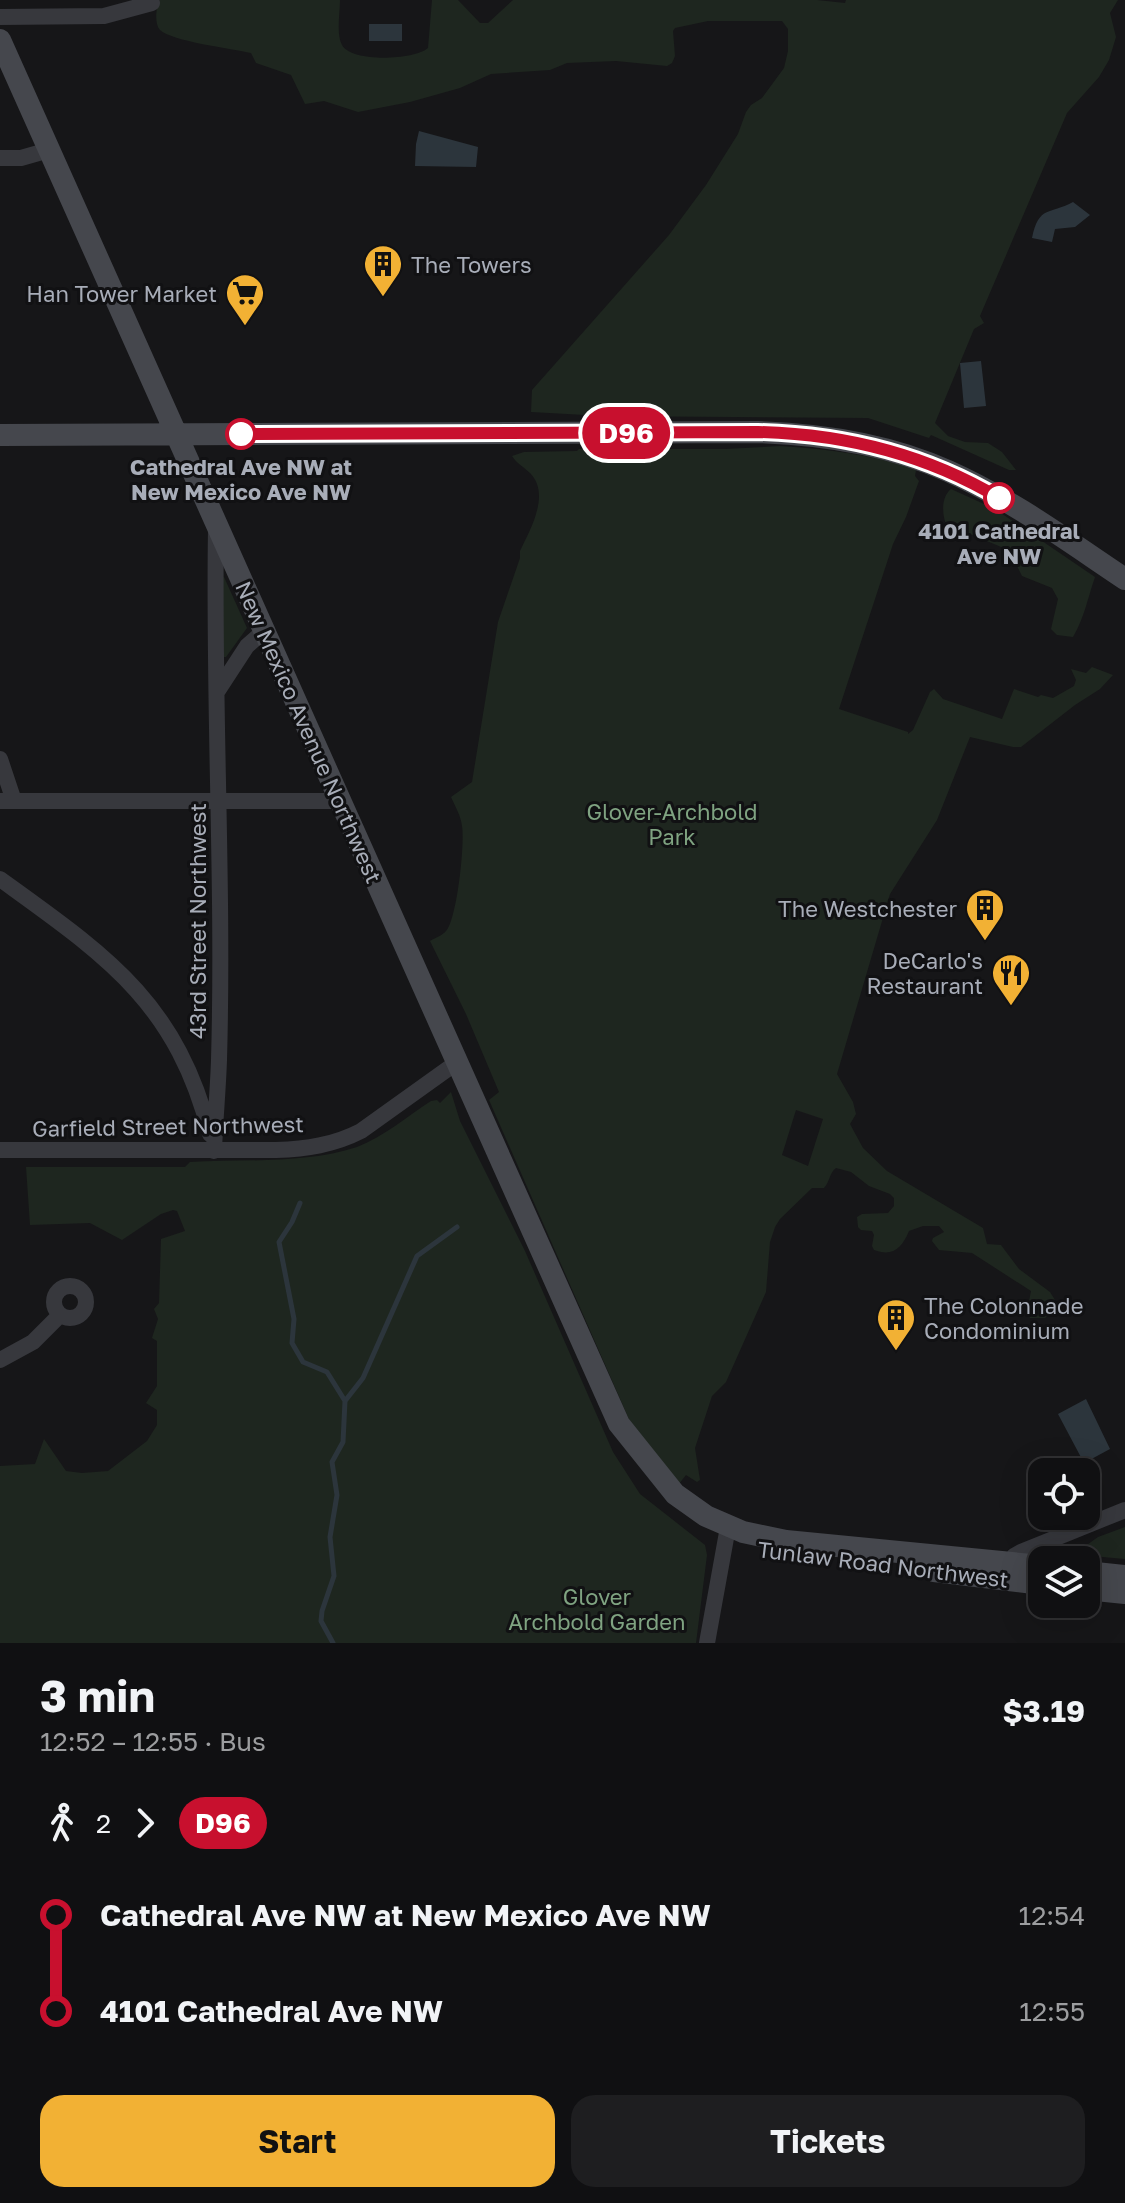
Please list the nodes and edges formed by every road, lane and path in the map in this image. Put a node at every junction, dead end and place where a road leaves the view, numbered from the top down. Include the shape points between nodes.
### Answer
1 (152, 3) dead end
2 (0, 17) edge
3 (0, 40) edge
4 (49, 150) junction
5 (0, 158) edge
6 (0, 435) edge
7 (176, 435) junction
8 (216, 525) junction
9 (1125, 579) edge
10 (264, 631) junction
11 (217, 692) junction
12 (0, 759) edge
13 (7, 801) edge
14 (218, 801) junction
15 (339, 801) junction
16 (0, 879) edge
17 (456, 1063) junction
18 (0, 1150) edge
19 (214, 1151) junction
20 (60, 1315) dead end
21 (0, 1360) edge
22 (1125, 1510) edge
23 (726, 1534) junction
24 (1028, 1568) edge
25 (1007, 1571) junction
26 (1100, 1573) edge
27 (1125, 1576) edge
28 (1028, 1579) edge
29 (1100, 1590) edge
30 (1125, 1593) edge
31 (707, 1643) edge

1 - 2 street via 104,16
3 - 4 street, New Mexico Avenue Northwest
4 - 5 street
4 - 7 street, New Mexico Avenue Northwest
6 - 7 street
7 - 8 street, New Mexico Avenue Northwest
7 - 9 street via 758,432 837,438 951,472
8 - 10 street, New Mexico Avenue Northwest
8 - 11 street, 43rd Street Northwest
10 - 11 street via 247,646
10 - 15 street, New Mexico Avenue Northwest
11 - 14 street, 43rd Street Northwest
12 - 13 street
13 - 14 street
14 - 15 street
14 - 19 street, 43rd Street Northwest
15 - 17 street, New Mexico Avenue Northwest
16 - 19 street via 124,975 147,1001 189,1069
17 - 19 street, Garfield Street Northwest via 347,1138 295,1149
17 - 23 street, New Mexico Avenue Northwest via 619,1424 675,1494
18 - 19 street, Garfield Street Northwest
20 - 21 street via 33,1342
22 - 25 street via 1021,1552
23 - 25 street, Tunlaw Road Northwest
23 - 31 street
24 - 25 street, Tunlaw Road Northwest
25 - 28 street, Tunlaw Road Northwest
26 - 27 street
29 - 30 street

